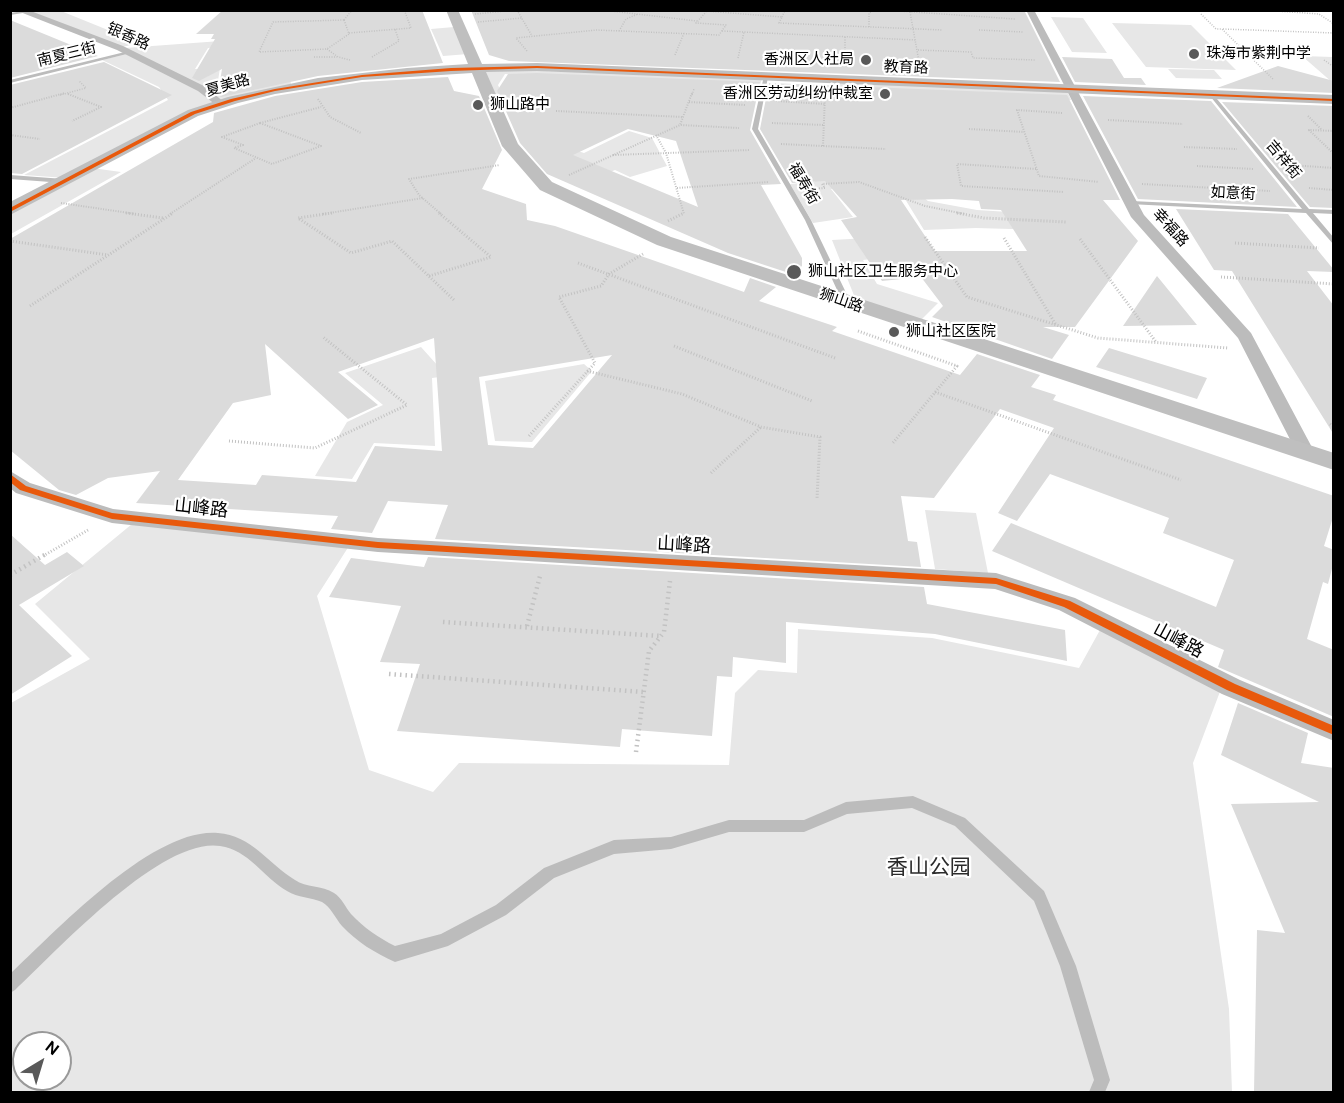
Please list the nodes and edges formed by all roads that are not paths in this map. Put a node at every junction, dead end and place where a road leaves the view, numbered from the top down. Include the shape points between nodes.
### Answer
1 (20, 11) edge
2 (10, 14) edge
3 (1032, 15) edge
4 (455, 17) edge
5 (129, 52) junction
6 (478, 68) junction
7 (766, 77) junction
8 (10, 82) edge
9 (1071, 90) junction
10 (1212, 95) junction
11 (1334, 100) edge
12 (220, 103) junction
13 (10, 177) edge
14 (64, 181) junction
15 (1131, 203) junction
16 (10, 210) edge
17 (1307, 211) junction
18 (1334, 212) edge
19 (1334, 243) edge
20 (848, 303) junction
21 (1306, 453) junction
22 (1334, 462) edge
23 (10, 477) edge
24 (1334, 731) edge
25 (10, 985) edge
26 (1097, 1092) edge

1 - 2 lane
1 - 5 street, 银香路
3 - 9 street, 幸福路
4 - 6 street, 狮山路
5 - 8 lane, 南夏三街
5 - 12 street, 银香路 via 202,89
6 - 7 street, 教育路
6 - 12 street, 夏美路 via 374,76 259,93
6 - 20 street, 狮山路 via 510,146 546,186 655,237
7 - 9 street, 教育路
7 - 20 lane, 福寿街 via 755,126 808,220
9 - 10 street, 教育路
9 - 15 street, 幸福路
10 - 11 street, 教育路
10 - 17 lane, 吉祥街
12 - 14 street, 夏美路 via 193,113
13 - 14 lane
14 - 16 street, 夏美路
15 - 17 lane, 如意街
15 - 21 street, 幸福路 via 1138,218 1245,336
17 - 18 lane, 如意街
17 - 19 lane, 吉祥街
20 - 21 street, 狮山路
21 - 22 street, 狮山路
23 - 24 street, 山峰路 via 23,488 112,516 378,545 996,581 1106,622 1231,687
25 - 26 lane via 98,904 145,865 177,845 217,838 252,850 292,887 329,898 374,944 395,954 443,941 501,910 549,873 614,848 671,843 729,826 804,826 846,808 914,802 960,822 1039,896 1068,966 1102,1080

